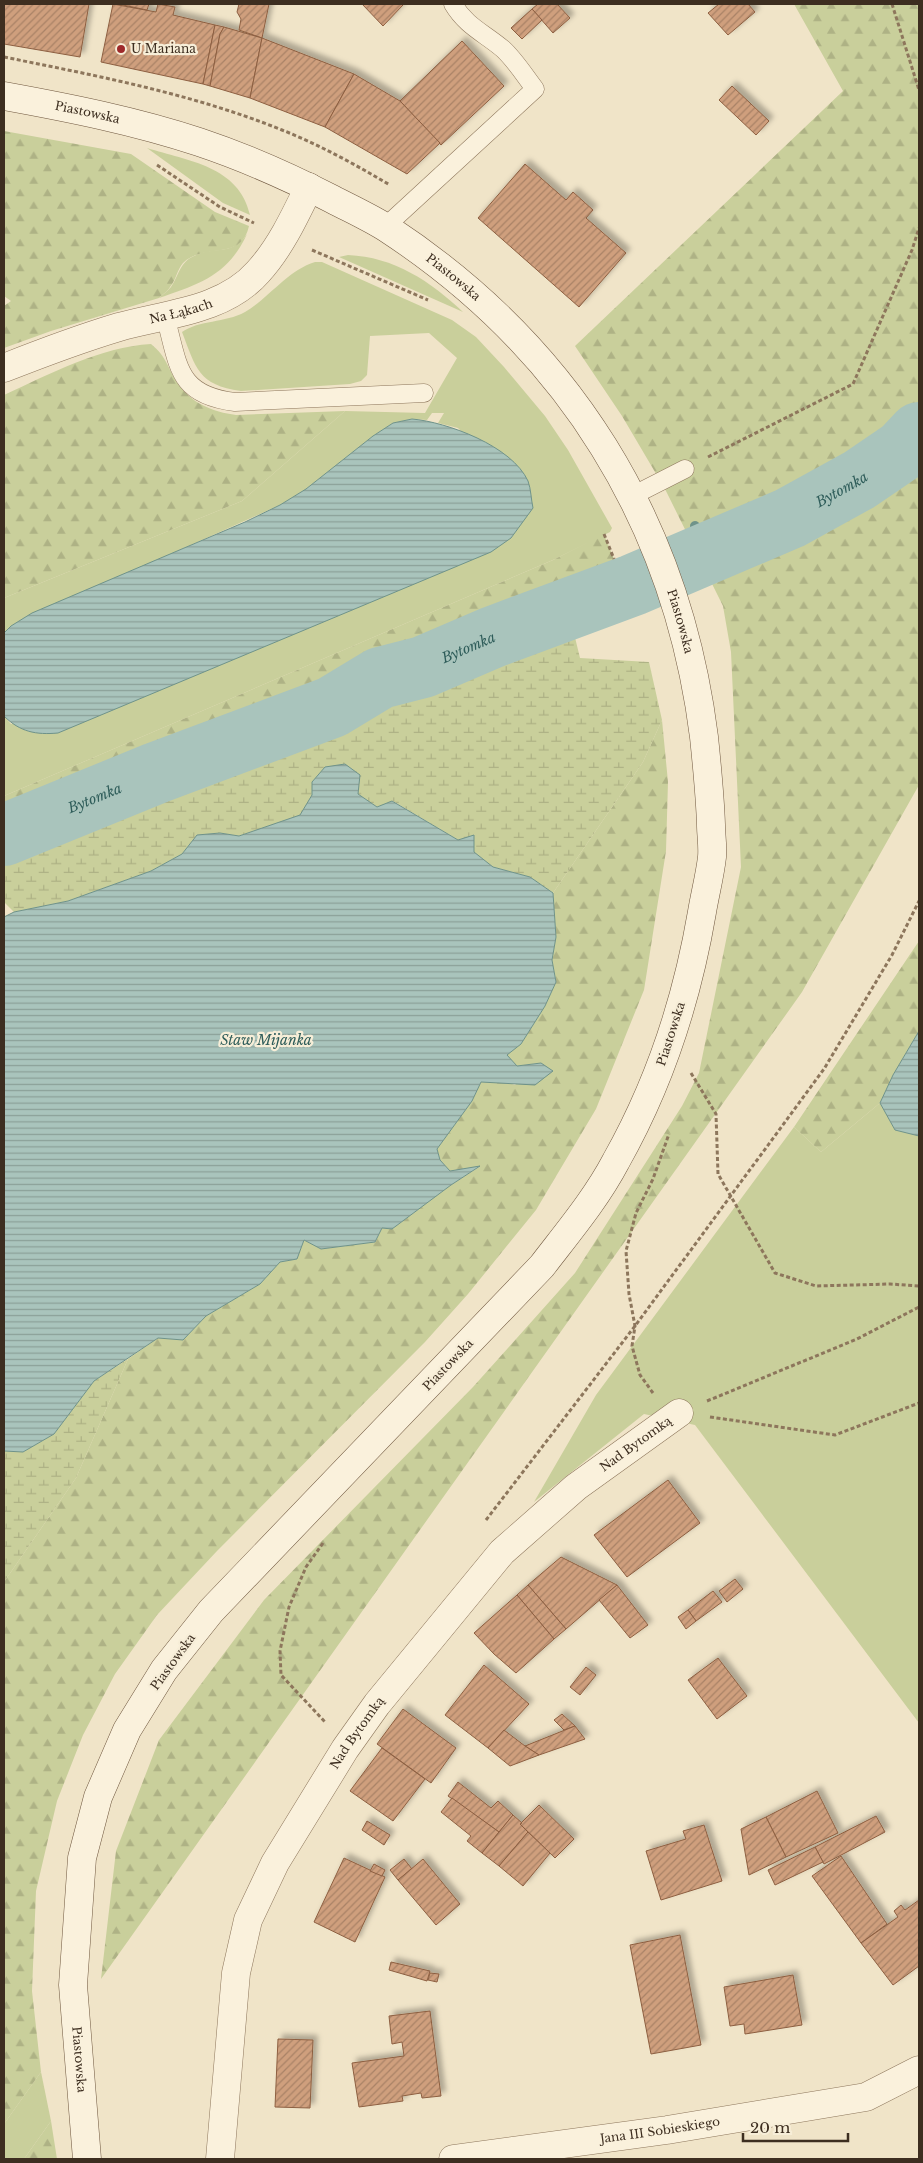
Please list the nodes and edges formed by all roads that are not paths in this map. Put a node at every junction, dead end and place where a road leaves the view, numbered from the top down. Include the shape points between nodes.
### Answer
1 (453, 4) edge
2 (4, 96) edge
3 (309, 187) junction
4 (385, 226) junction
5 (165, 316) junction
6 (4, 368) edge
7 (424, 394) dead end
8 (685, 470) road end
9 (636, 507) junction
10 (679, 1412) road end
11 (919, 2070) edge
12 (87, 2159) edge
13 (220, 2159) edge
14 (453, 2159) edge

1 - 4 lane via 460,16 503,49 535,89
2 - 3 street, Piastowska via 137,124 202,143
3 - 4 street, Piastowska
3 - 5 street, Na Łąkach via 283,236 257,274 232,293 208,305
4 - 9 street, Piastowska via 464,283 543,362 595,430
5 - 6 street, Na Łąkach via 61,345
5 - 7 lane via 181,372 188,384 215,400 235,402
8 - 9 lane
9 - 12 street, Piastowska via 670,584 689,655 709,782 712,855 696,948 678,1021 648,1100 615,1164 542,1266 212,1611 164,1670 127,1730 98,1797 82,1858 73,1986
10 - 13 street, Nad Bytomką via 576,1487 502,1552 344,1749 275,1863 248,1920 236,1973
11 - 14 street, Jana III Sobieskiego via 866,2097 667,2130

